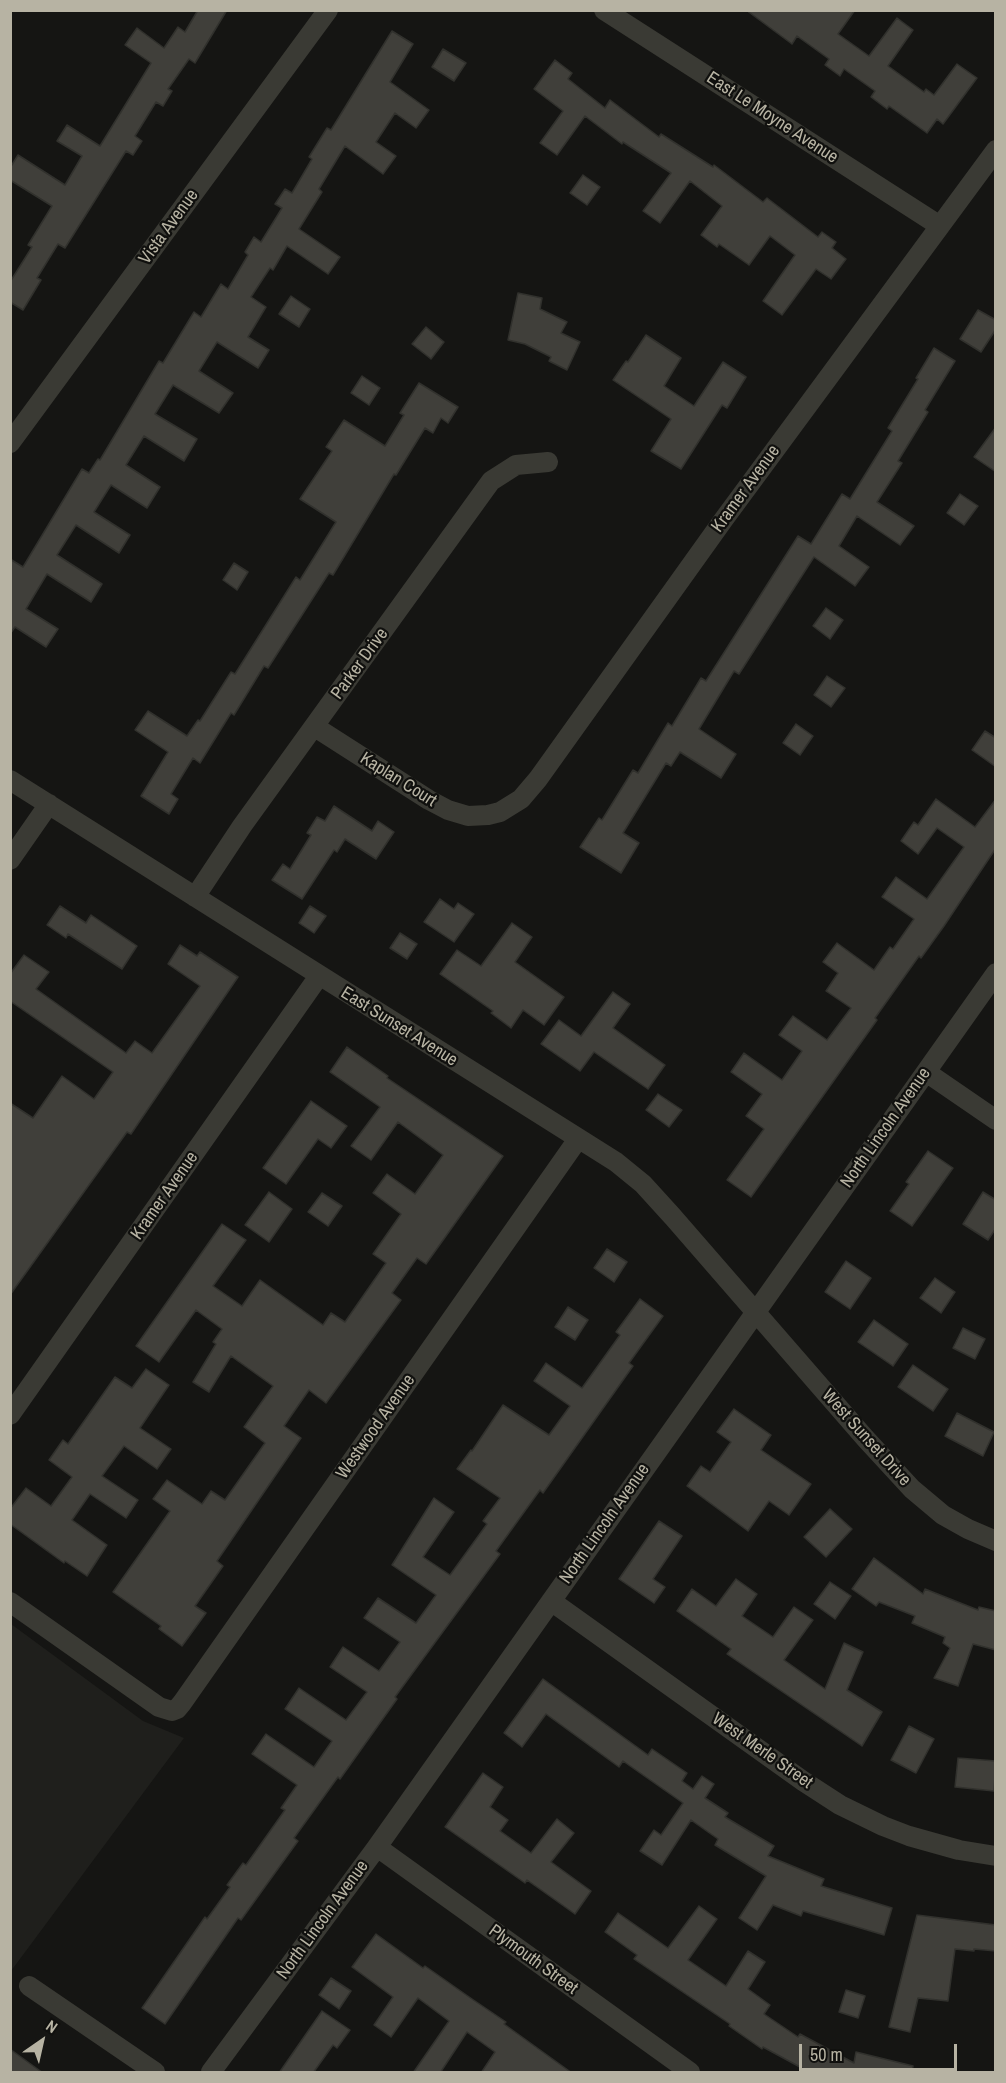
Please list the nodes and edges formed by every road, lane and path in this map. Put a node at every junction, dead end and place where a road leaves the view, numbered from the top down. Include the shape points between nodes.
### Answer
1 (328, 10) edge
2 (604, 10) edge
3 (996, 150) edge
4 (940, 226) junction
5 (10, 443) edge
6 (548, 462) dead end
7 (315, 727) junction
8 (10, 780) edge
9 (49, 804) junction
10 (488, 815) joint
11 (10, 860) edge
12 (195, 897) junction
13 (996, 973) edge
14 (319, 976) junction
15 (926, 1072) junction
16 (996, 1120) edge
17 (578, 1139) junction
18 (755, 1312) junction
19 (10, 1415) edge
20 (996, 1541) edge
21 (551, 1601) junction
22 (10, 1602) edge
23 (377, 1847) junction
24 (996, 1856) edge
25 (29, 1986) dead end
26 (155, 2073) edge
27 (211, 2073) edge
28 (690, 2073) edge

1 - 5 street, Vista Avenue
2 - 4 street, East Le Moyne Avenue
3 - 4 street, Kramer Avenue
4 - 10 street, Kramer Avenue via 723,519 531,789 512,805
6 - 7 street, Parker Drive via 516,465 491,481
7 - 10 street, Kaplan Court via 448,810 468,816
7 - 12 street, Parker Drive
8 - 9 street, East Sunset Avenue
9 - 11 street
9 - 12 street, East Sunset Avenue
12 - 14 street, East Sunset Avenue
13 - 15 street, North Lincoln Avenue
14 - 17 street, East Sunset Avenue
14 - 19 street, Kramer Avenue
15 - 16 street
15 - 18 street, North Lincoln Avenue
17 - 18 street, East Sunset Avenue via 643,1184
17 - 22 street, Westwood Avenue via 182,1704 172,1711 159,1707
18 - 20 street, West Sunset Drive via 912,1489 944,1515
18 - 21 street, North Lincoln Avenue
21 - 23 street, North Lincoln Avenue
21 - 24 street, West Merle Street via 840,1805 909,1836
23 - 27 street, North Lincoln Avenue
23 - 28 street, Plymouth Street
25 - 26 street

